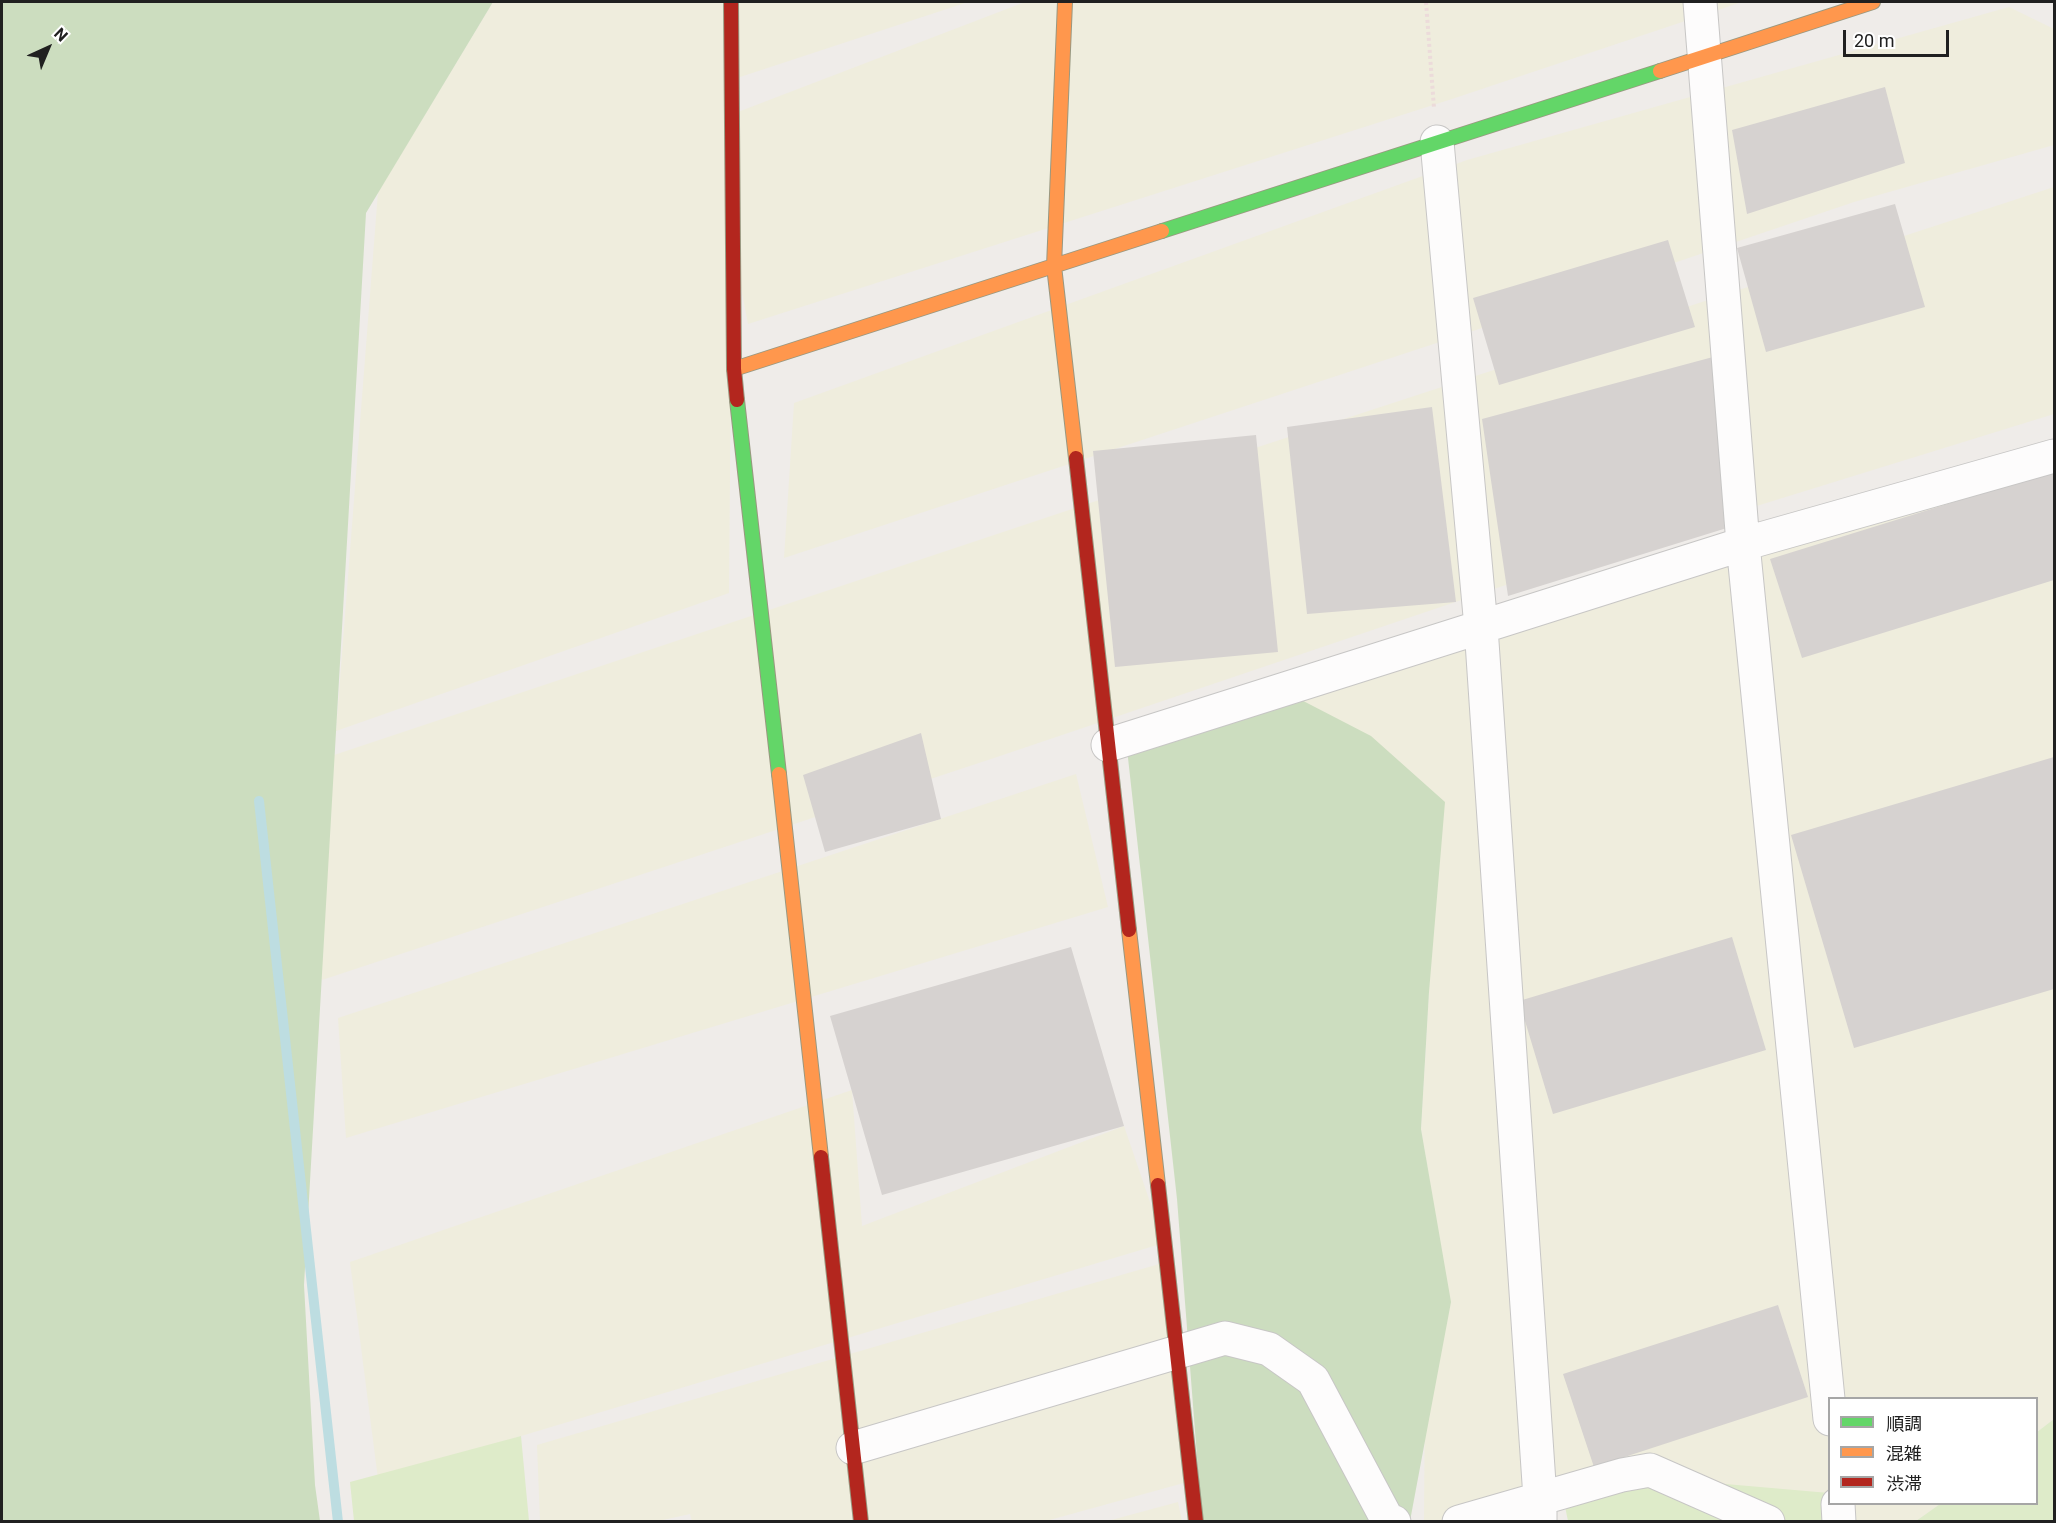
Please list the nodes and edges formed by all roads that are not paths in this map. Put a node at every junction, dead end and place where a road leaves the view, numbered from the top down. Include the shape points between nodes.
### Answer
1 (731, 2) edge
2 (1065, 2) edge
3 (1700, 2) edge
4 (1873, 2) edge
5 (1705, 55) junction
6 (1437, 142) junction
7 (1054, 266) junction
8 (734, 369) junction
9 (2055, 456) edge
10 (1743, 544) junction
11 (1481, 627) junction
12 (1108, 745) junction
13 (1176, 1353) junction
14 (1828, 1399) edge
15 (853, 1448) junction
16 (1838, 1505) edge
17 (1540, 1510) edge
18 (861, 1521) edge
19 (1196, 1521) edge
20 (1394, 1521) edge
21 (1460, 1521) edge
22 (1768, 1521) edge
23 (1839, 1521) edge

1 - 8 street
2 - 7 street
3 - 5 street
4 - 5 street
5 - 6 street
5 - 10 street
6 - 7 street
6 - 11 street
7 - 8 street
7 - 12 street
8 - 15 street
9 - 10 street
10 - 11 street
10 - 14 street
11 - 12 street
11 - 17 street
12 - 13 street
13 - 15 street
13 - 19 street
13 - 20 street via 1225,1338 1269,1348 1313,1380 1387,1519
15 - 18 street
16 - 23 street
17 - 21 street
17 - 22 street via 1622,1475 1650,1470

